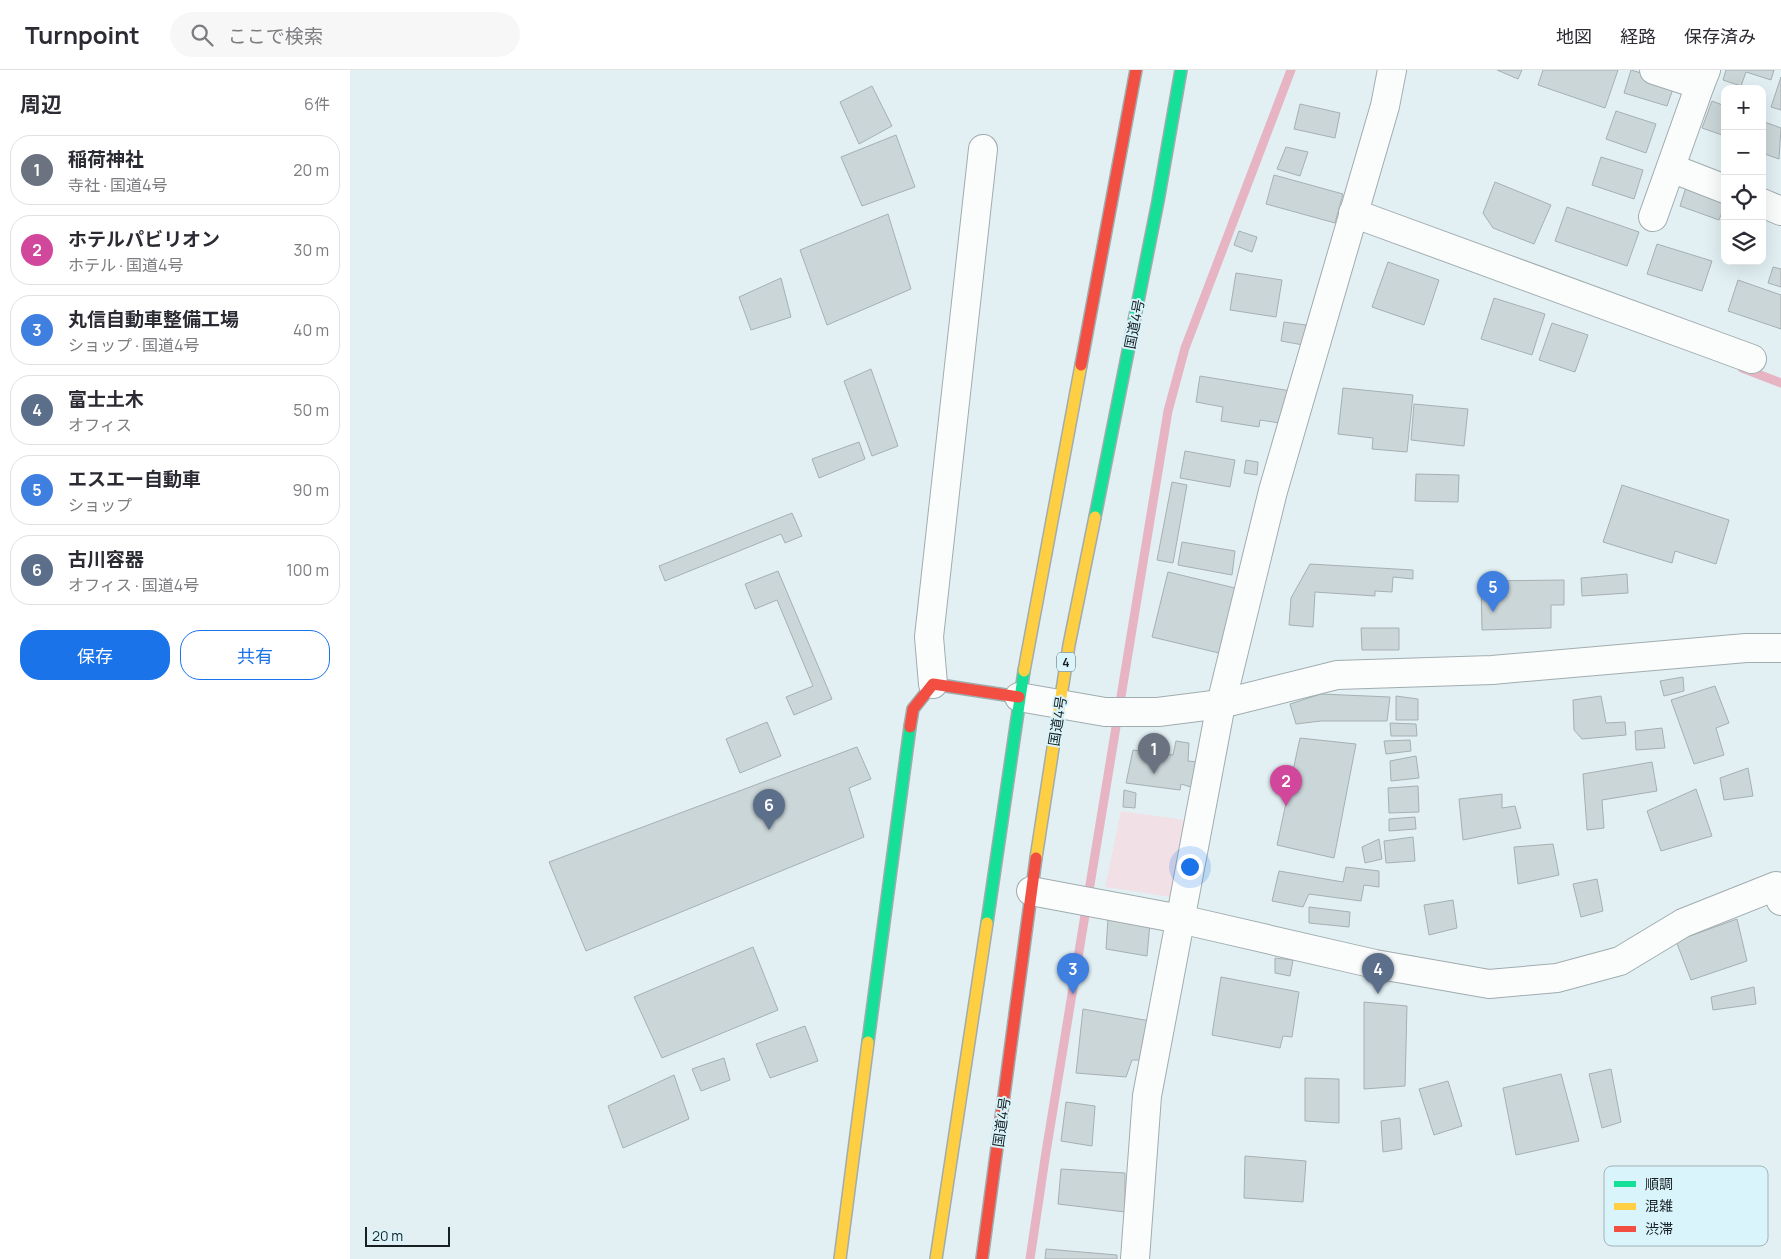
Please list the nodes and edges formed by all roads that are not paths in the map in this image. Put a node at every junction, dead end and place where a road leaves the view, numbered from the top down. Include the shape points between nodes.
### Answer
1 (1136, 70) edge
2 (1181, 70) edge
3 (1392, 70) edge
4 (1654, 70) edge
5 (1703, 78) edge
6 (983, 149) dead end
7 (1671, 168) junction
8 (1721, 187) edge
9 (1766, 205) edge
10 (1781, 211) edge
11 (1353, 214) junction
12 (1653, 217) dead end
13 (1752, 359) dead end
14 (1781, 648) edge
15 (933, 684) junction
16 (1019, 697) junction
17 (1220, 704) junction
18 (1059, 705) junction
19 (1031, 891) junction
20 (1781, 901) edge
21 (1180, 920) junction
22 (840, 1259) edge
23 (936, 1259) edge
24 (982, 1259) edge
25 (1134, 1259) edge

1 - 16 main road
2 - 18 main road, 国道4号 / 4
3 - 11 street via 1385,106
4 - 5 street
5 - 7 street
6 - 15 street via 930,637
7 - 8 street
7 - 12 street
9 - 10 street
11 - 13 street
11 - 17 street via 1273,491
14 - 17 street via 1746,648 1492,670 1337,675
15 - 16 main road
15 - 22 main road via 913,709 909,723
16 - 18 street
16 - 23 main road
17 - 18 street via 1118,712
17 - 21 street
18 - 19 main road, 国道4号 / 4
19 - 21 street
19 - 24 main road, 国道4号 / 4
20 - 21 street via 1776,886 1683,923 1620,961 1557,978 1489,984 1375,964
21 - 25 street via 1147,1096

